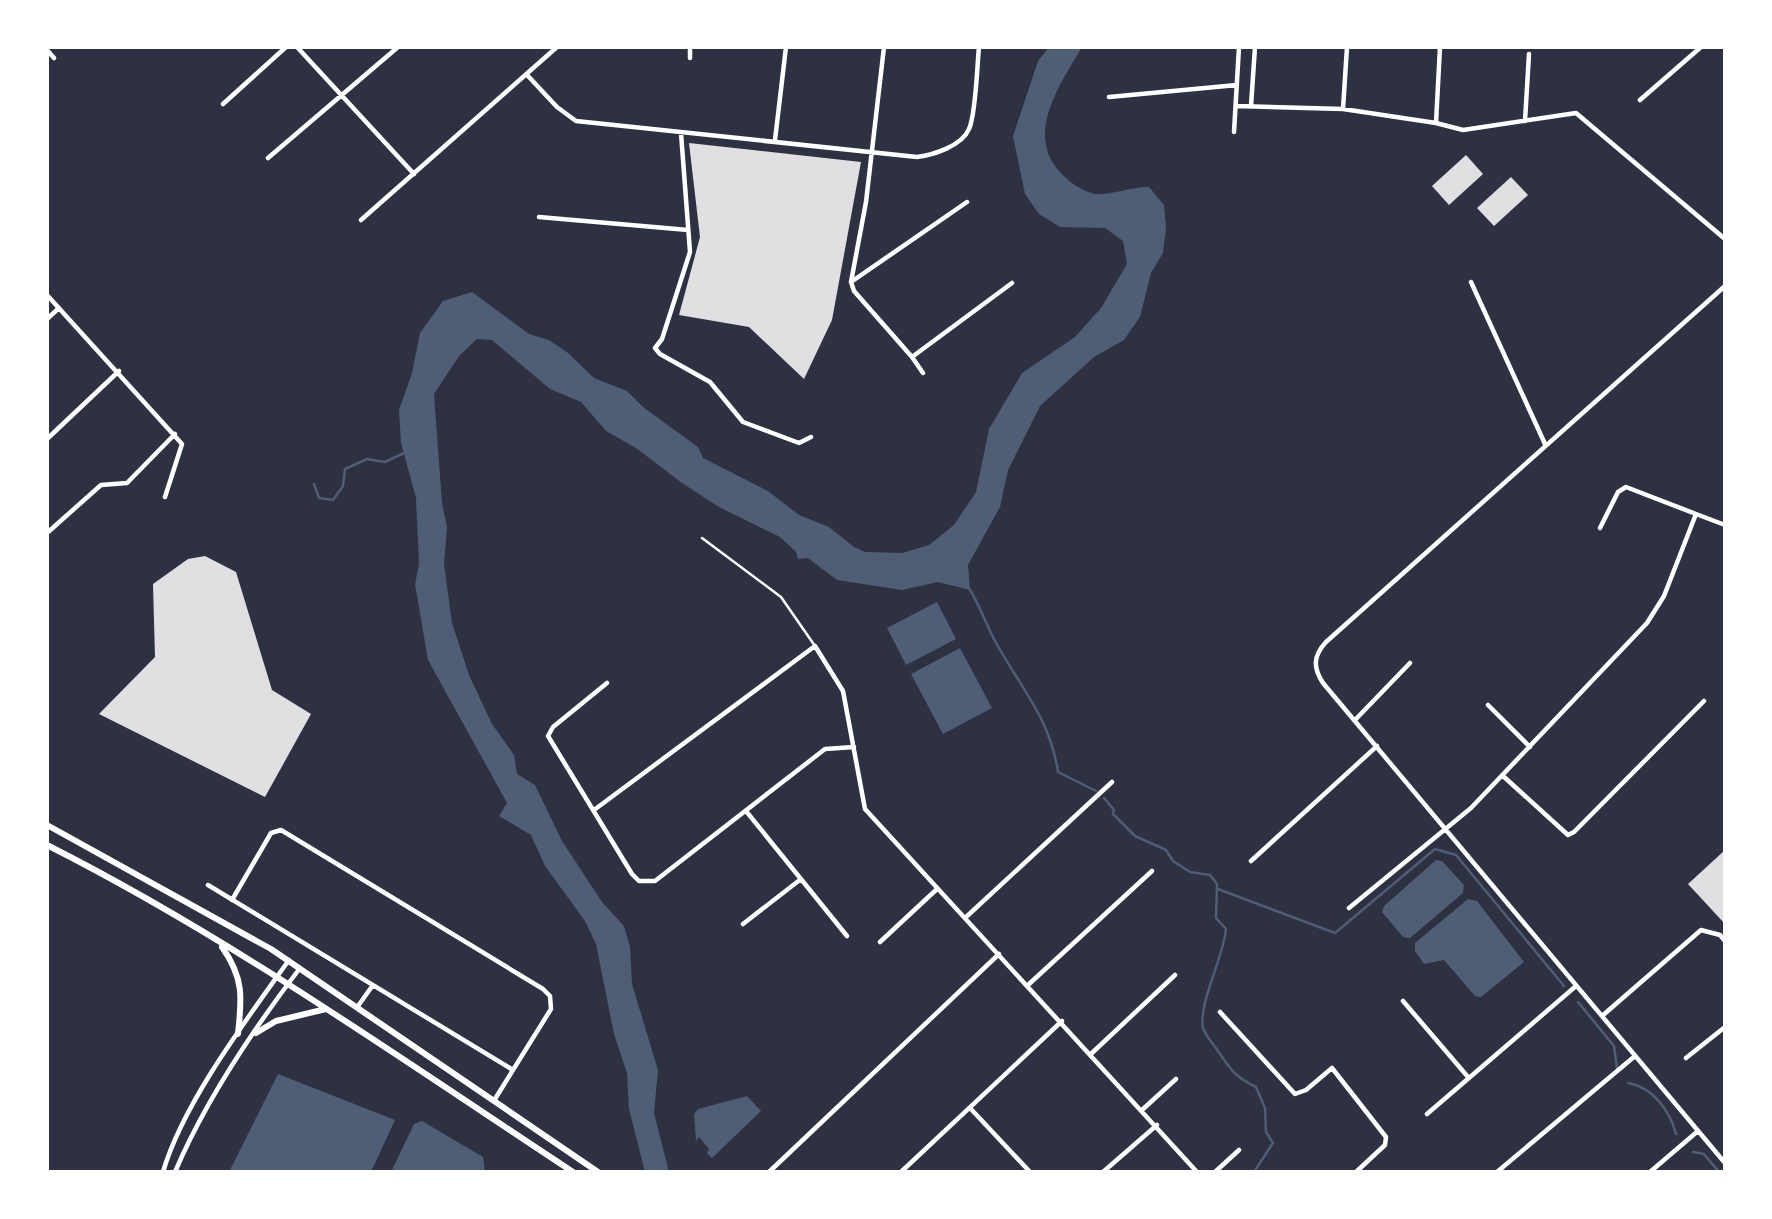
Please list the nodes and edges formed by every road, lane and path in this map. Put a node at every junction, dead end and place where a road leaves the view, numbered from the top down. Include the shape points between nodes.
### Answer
1 (286, 47) edge
2 (297, 47) edge
3 (398, 47) edge
4 (557, 47) edge
5 (690, 47) edge
6 (786, 47) edge
7 (884, 47) edge
8 (979, 47) edge
9 (1238, 47) edge
10 (1255, 47) edge
11 (1347, 47) edge
12 (1440, 47) edge
13 (1701, 47) edge
14 (47, 50) edge
15 (1528, 54) dead end
16 (54, 58) dead end
17 (690, 58) dead end
18 (528, 76) junction
19 (1237, 85) junction
20 (342, 95) junction
21 (1109, 97) dead end
22 (1640, 100) dead end
23 (223, 104) dead end
24 (1236, 106) junction
25 (1251, 106) junction
26 (1343, 109) junction
27 (1525, 121) junction
28 (1436, 123) junction
29 (1234, 132) dead end
30 (681, 133) junction
31 (775, 140) junction
32 (873, 153) junction
33 (268, 158) dead end
34 (414, 174) junction
35 (967, 202) dead end
36 (539, 217) dead end
37 (361, 220) dead end
38 (688, 230) junction
39 (1725, 239) edge
40 (851, 282) junction
41 (1471, 282) dead end
42 (1012, 283) dead end
43 (1725, 286) edge
44 (47, 295) edge
45 (59, 308) junction
46 (47, 319) edge
47 (912, 357) junction
48 (120, 371) junction
49 (923, 373) dead end
50 (175, 433) junction
51 (811, 437) dead end
52 (47, 439) edge
53 (1545, 444) junction
54 (166, 497) dead end
55 (1696, 514) junction
56 (1725, 525) edge
57 (1600, 528) dead end
58 (47, 533) edge
59 (702, 538) dead end
60 (815, 646) junction
61 (1410, 663) dead end
62 (607, 683) dead end
63 (1704, 701) dead end
64 (1488, 705) dead end
65 (1355, 720) junction
66 (1377, 746) junction
67 (854, 747) junction
68 (1530, 747) junction
69 (1503, 776) junction
70 (1112, 782) dead end
71 (594, 810) junction
72 (746, 811) junction
73 (47, 825) edge
74 (1446, 828) junction
75 (47, 845) edge
76 (1251, 861) dead end
77 (1152, 871) dead end
78 (801, 879) junction
79 (208, 885) dead end
80 (937, 889) junction
81 (232, 900) junction
82 (1349, 908) dead end
83 (965, 918) junction
84 (743, 924) dead end
85 (847, 936) dead end
86 (1725, 941) edge
87 (880, 942) dead end
88 (219, 943) junction
89 (999, 954) junction
90 (289, 960) junction
91 (300, 968) junction
92 (1175, 975) dead end
93 (276, 978) junction
94 (287, 985) junction
95 (373, 985) junction
96 (1028, 985) junction
97 (1576, 986) junction
98 (1403, 1001) dead end
99 (358, 1006) junction
100 (326, 1009) junction
101 (1220, 1012) dead end
102 (1602, 1016) junction
103 (1062, 1021) junction
104 (1725, 1027) edge
105 (256, 1033) junction
106 (238, 1034) junction
107 (1092, 1053) junction
108 (1635, 1056) junction
109 (1686, 1058) dead end
110 (513, 1070) junction
111 (1468, 1077) junction
112 (1176, 1079) dead end
113 (495, 1099) junction
114 (970, 1108) junction
115 (1142, 1110) junction
116 (1427, 1114) dead end
117 (1157, 1125) junction
118 (1698, 1131) junction
119 (1239, 1150) dead end
120 (1725, 1163) edge
121 (163, 1172) edge
122 (175, 1172) edge
123 (573, 1172) edge
124 (598, 1172) edge
125 (769, 1172) edge
126 (901, 1172) edge
127 (1030, 1172) edge
128 (1103, 1172) edge
129 (1197, 1172) edge
130 (1214, 1172) edge
131 (1356, 1172) edge
132 (1497, 1172) edge
133 (1650, 1172) edge

1 - 23 street
2 - 20 street
3 - 20 street
4 - 18 street
5 - 17 street
6 - 31 street
7 - 32 street
8 - 32 street via 966,134 927,155
9 - 19 street
10 - 25 street
11 - 26 street
12 - 28 street
13 - 22 street
14 - 16 street
15 - 27 street
18 - 30 street via 576,121
18 - 34 street
19 - 21 street
19 - 24 street
20 - 33 street
20 - 34 street
24 - 25 street
24 - 29 street
25 - 26 street
26 - 28 street
27 - 28 street via 1463,130
27 - 39 street via 1567,113 1584,117
30 - 31 street
30 - 38 street
31 - 32 street
32 - 40 street
34 - 37 street
35 - 40 street
36 - 38 street
38 - 51 street via 691,252 655,348 710,382 743,422 799,443
40 - 47 street via 853,291
41 - 53 street
42 - 47 street
43 - 53 street
44 - 45 street
45 - 46 street
45 - 48 street
47 - 49 street
48 - 50 street
48 - 52 street
50 - 54 street via 182,444
50 - 58 street via 127,483 101,485
53 - 65 street via 1320,648 1317,673
55 - 56 street
55 - 57 street via 1626,487 1618,492
55 - 68 street via 1657,611
59 - 60 lane via 782,597
60 - 67 street via 843,691
60 - 71 street
61 - 65 street
62 - 71 street via 552,727 548,736
63 - 69 street via 1567,835
64 - 68 street
65 - 66 street
66 - 74 street
66 - 76 street
67 - 72 street via 825,748
67 - 80 street via 863,806
68 - 69 street
69 - 74 street
70 - 83 street
71 - 72 street via 632,874 647,883
72 - 78 street
73 - 90 street
74 - 82 street
74 - 97 street
75 - 88 street
77 - 96 street
78 - 84 street
78 - 85 street
79 - 81 street
80 - 83 street
80 - 87 street
81 - 95 street
81 - 110 street via 271,833 281,830 550,996 551,1009
83 - 89 street
86 - 102 street via 1701,930
88 - 93 street
88 - 106 street via 231,959 242,992
89 - 96 street
89 - 125 street
90 - 91 street
90 - 93 street
91 - 94 street
91 - 99 street
92 - 107 street
93 - 94 street
93 - 106 street
94 - 100 street
94 - 105 street
95 - 99 street
95 - 110 street
96 - 103 street
97 - 102 street
97 - 111 street
98 - 111 street
99 - 113 street
100 - 105 street via 276,1021
100 - 123 street
101 - 131 street via 1289,1091 1306,1090 1332,1068 1386,1137 1385,1145
102 - 108 street
103 - 107 street
103 - 114 street
104 - 109 street
105 - 122 street via 204,1111
106 - 121 street via 202,1090
107 - 115 street
108 - 118 street
108 - 132 street
110 - 113 street
111 - 116 street
112 - 115 street
113 - 124 street
114 - 126 street
114 - 127 street
115 - 117 street
117 - 128 street
117 - 129 street
118 - 120 street
118 - 133 street
119 - 130 street

